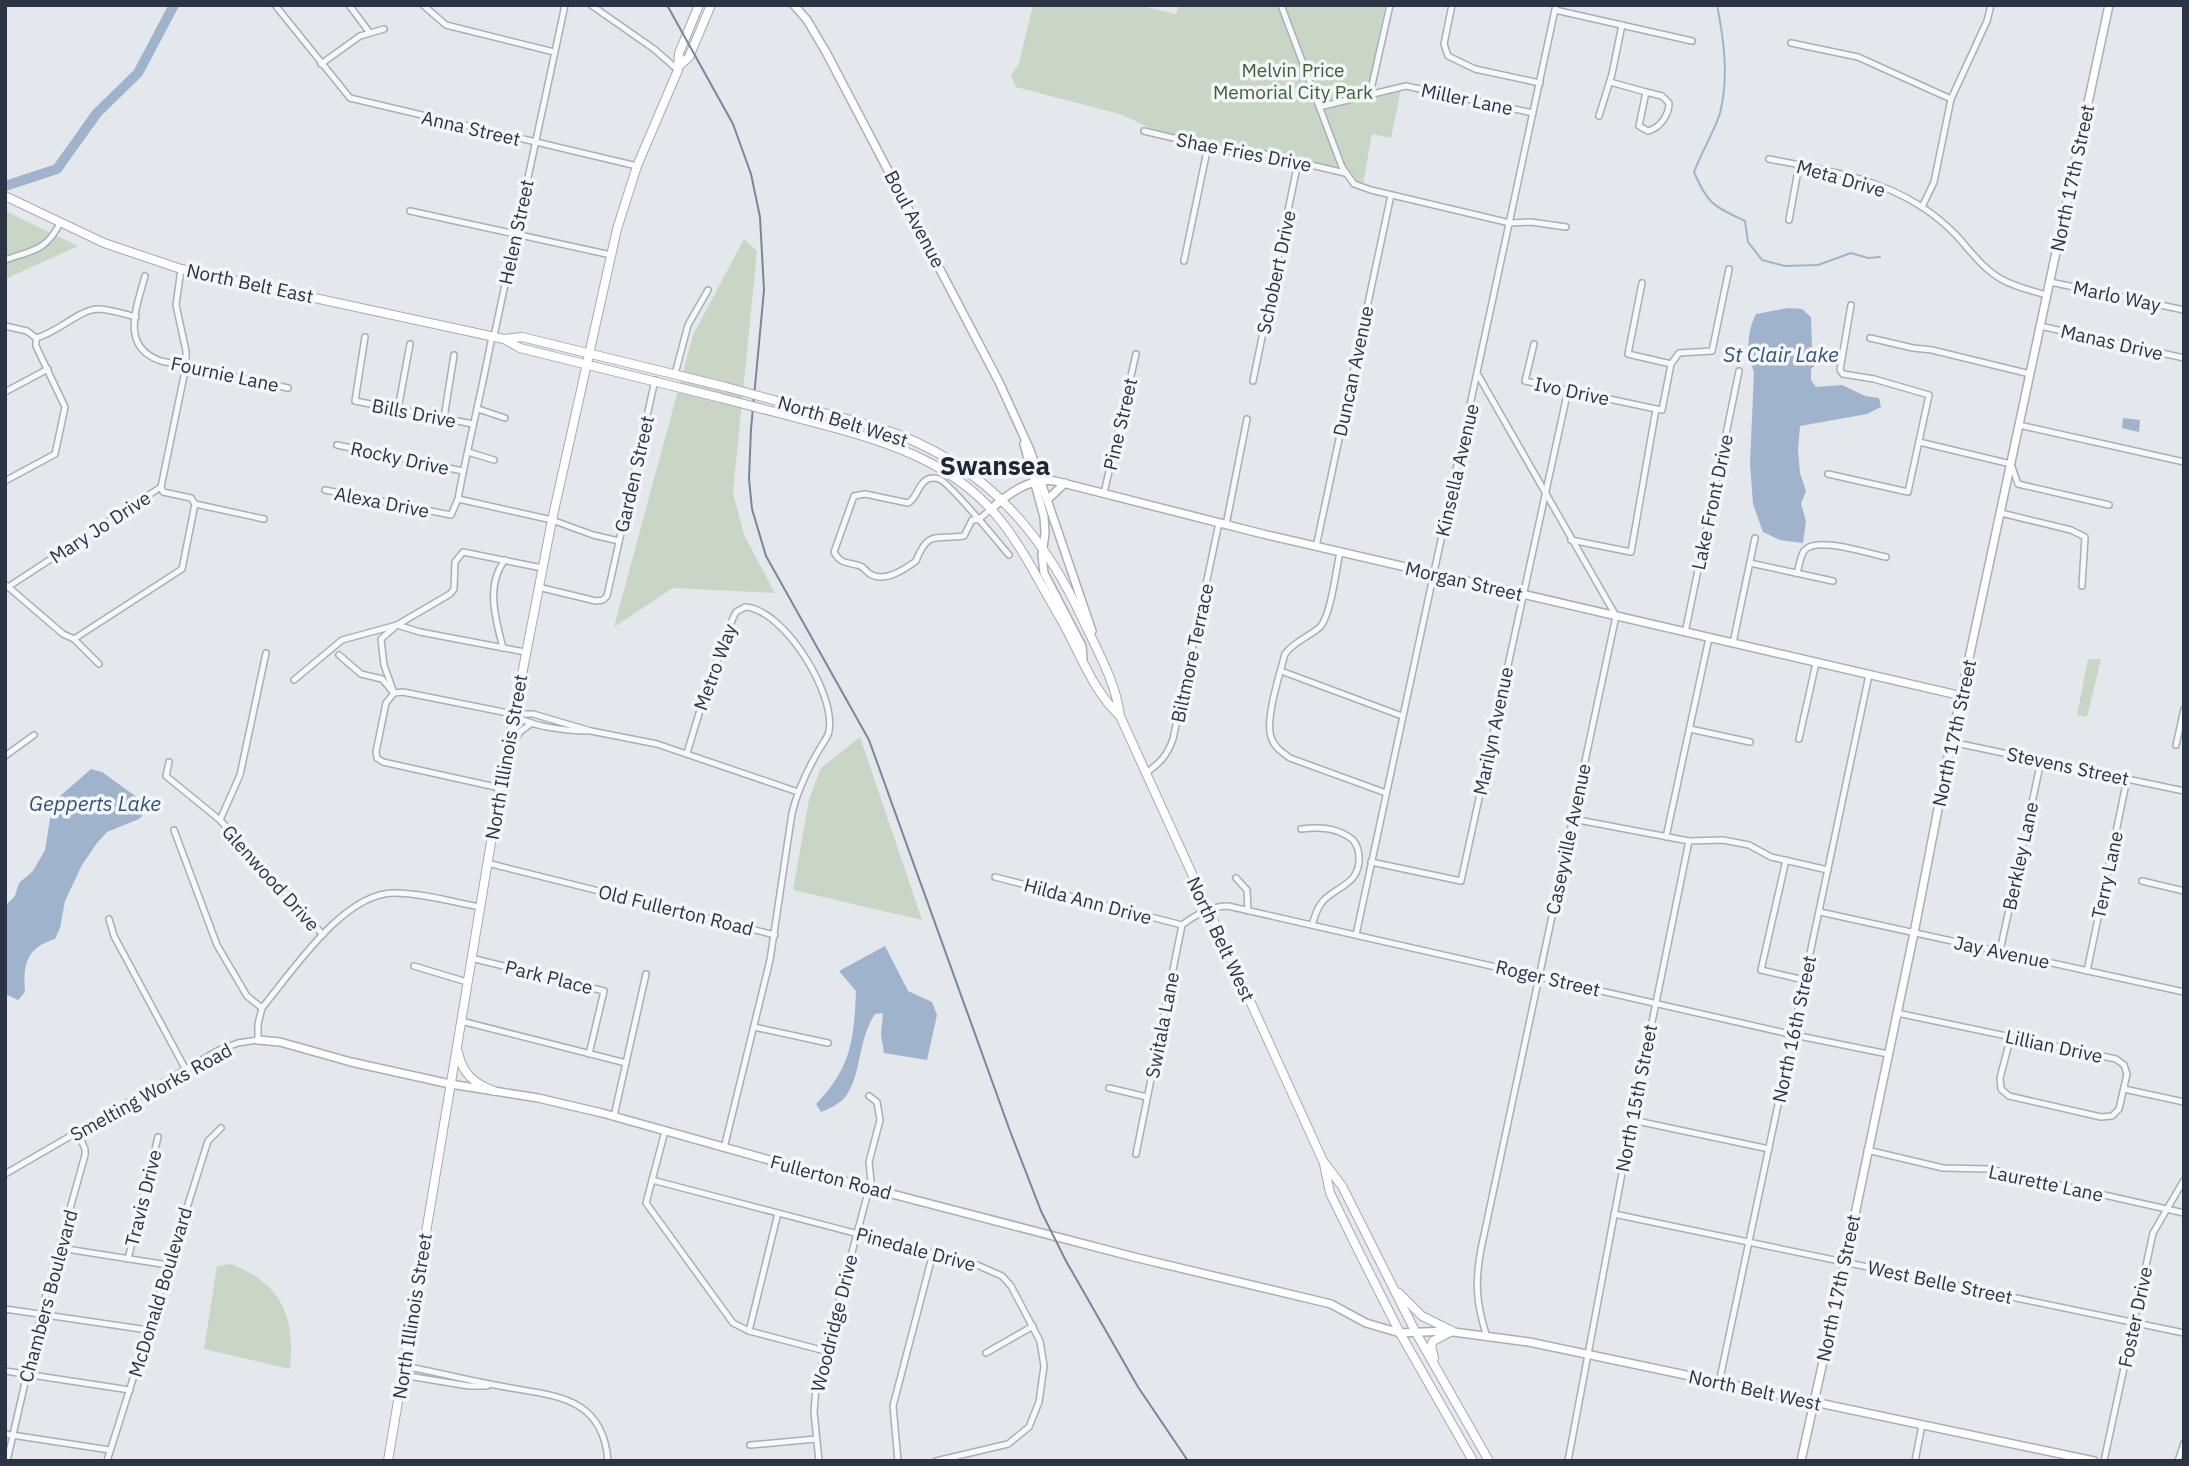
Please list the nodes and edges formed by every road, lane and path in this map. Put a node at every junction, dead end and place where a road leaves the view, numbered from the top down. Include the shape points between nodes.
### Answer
1 (275, 5) edge
2 (349, 5) edge
3 (423, 5) edge
4 (565, 5) edge
5 (591, 5) edge
6 (699, 5) edge
7 (712, 5) edge
8 (794, 5) edge
9 (1281, 5) edge
10 (1390, 5) edge
11 (1452, 5) edge
12 (1991, 5) edge
13 (2109, 5) edge
14 (1556, 8) edge
15 (1622, 25) junction
16 (384, 29) dead end
17 (370, 33) junction
18 (1692, 41) dead end
19 (1791, 43) dead end
20 (554, 52) junction
21 (321, 64) junction
22 (678, 68) junction
23 (1610, 82) junction
24 (1540, 83) junction
25 (1646, 92) junction
26 (1370, 94) junction
27 (1951, 99) junction
28 (1319, 107) junction
29 (1533, 113) junction
30 (1599, 116) dead end
31 (1144, 131) dead end
32 (535, 142) junction
33 (1208, 146) junction
34 (1769, 159) dead end
35 (1298, 162) junction
36 (1799, 165) junction
37 (637, 166) junction
38 (1345, 173) junction
39 (1391, 195) junction
40 (9, 198) edge
41 (1922, 207) junction
42 (410, 211) dead end
43 (1788, 220) dead end
44 (60, 223) junction
45 (1510, 223) junction
46 (1566, 228) dead end
47 (516, 234) junction
48 (611, 255) junction
49 (5, 260) edge
50 (1184, 261) dead end
51 (181, 269) junction
52 (1729, 269) dead end
53 (145, 276) dead end
54 (2050, 282) junction
55 (1642, 283) dead end
56 (708, 290) dead end
57 (2047, 295) junction
58 (1851, 305) dead end
59 (2184, 310) edge
60 (136, 317) junction
61 (5, 326) edge
62 (2040, 326) junction
63 (493, 336) junction
64 (365, 337) dead end
65 (36, 338) junction
66 (504, 338) junction
67 (1870, 338) dead end
68 (410, 344) dead end
69 (1534, 344) dead end
70 (590, 352) junction
71 (1136, 354) dead end
72 (454, 355) dead end
73 (2184, 358) edge
74 (588, 363) junction
75 (1671, 364) junction
76 (186, 366) junction
77 (48, 369) junction
78 (1739, 371) dead end
79 (675, 373) junction
80 (2030, 374) junction
81 (1478, 376) junction
82 (655, 380) junction
83 (1253, 381) dead end
84 (288, 388) dead end
85 (1568, 390) junction
86 (5, 392) edge
87 (1656, 409) junction
88 (398, 410) junction
89 (478, 410) junction
90 (444, 418) junction
91 (505, 418) dead end
92 (1247, 419) dead end
93 (473, 424) junction
94 (2019, 425) junction
95 (1919, 442) junction
96 (337, 445) dead end
97 (468, 452) junction
98 (494, 460) dead end
99 (2184, 463) edge
100 (2011, 464) junction
101 (463, 471) junction
102 (1828, 474) dead end
103 (5, 481) edge
104 (1037, 481) junction
105 (1065, 483) junction
106 (162, 487) junction
107 (325, 490) dead end
108 (1104, 493) junction
109 (1544, 493) junction
110 (458, 499) junction
111 (1001, 500) junction
112 (1046, 500) junction
113 (195, 504) junction
114 (2109, 505) dead end
115 (991, 509) junction
116 (2001, 513) junction
117 (264, 519) dead end
118 (552, 520) junction
119 (978, 520) junction
120 (1223, 524) junction
121 (1755, 538) dead end
122 (1571, 540) junction
123 (619, 541) junction
124 (1043, 547) junction
125 (1316, 547) junction
126 (1340, 552) junction
127 (1009, 555) dead end
128 (1886, 557) dead end
129 (505, 560) junction
130 (1750, 562) junction
131 (542, 568) junction
132 (1433, 573) junction
133 (1797, 573) junction
134 (1833, 581) dead end
135 (2082, 586) dead end
136 (6, 587) edge
137 (538, 587) junction
138 (1522, 594) junction
139 (1616, 616) junction
140 (397, 625) junction
141 (1685, 632) junction
142 (1709, 638) junction
143 (74, 639) junction
144 (1093, 641) junction
145 (1732, 643) junction
146 (503, 648) junction
147 (525, 652) junction
148 (266, 653) dead end
149 (339, 654) dead end
150 (1083, 659) junction
151 (1816, 663) junction
152 (99, 664) dead end
153 (1281, 671) junction
154 (1869, 675) junction
155 (295, 680) dead end
156 (394, 693) junction
157 (1962, 696) junction
158 (2184, 709) edge
159 (513, 714) junction
160 (1119, 716) junction
161 (1402, 716) junction
162 (534, 723) junction
163 (1689, 729) junction
164 (591, 731) junction
165 (33, 734) dead end
166 (1799, 739) dead end
167 (1951, 742) junction
168 (1750, 743) dead end
169 (2176, 745) dead end
170 (506, 751) junction
171 (687, 753) junction
172 (5, 756) edge
173 (2041, 761) junction
174 (169, 762) dead end
175 (1146, 773) junction
176 (2127, 779) junction
177 (500, 788) junction
178 (2184, 791) edge
179 (798, 792) junction
180 (1386, 793) junction
181 (1573, 819) junction
182 (220, 820) junction
183 (174, 830) dead end
184 (1301, 830) dead end
185 (1666, 837) junction
186 (1689, 841) junction
187 (1786, 860) junction
188 (1371, 862) junction
189 (487, 863) junction
190 (1828, 870) junction
191 (995, 877) dead end
192 (1236, 878) dead end
193 (2142, 881) dead end
194 (2184, 891) edge
195 (480, 907) junction
196 (1208, 910) junction
197 (1248, 911) junction
198 (1820, 912) junction
199 (109, 919) dead end
200 (1182, 925) junction
201 (1312, 925) junction
202 (1914, 933) junction
203 (775, 934) junction
204 (1356, 935) junction
205 (323, 936) junction
206 (2000, 951) junction
207 (471, 958) junction
208 (414, 966) dead end
209 (2087, 971) junction
210 (646, 974) dead end
211 (1539, 976) junction
212 (1804, 980) junction
213 (467, 982) junction
214 (2184, 992) edge
215 (1655, 1002) junction
216 (262, 1008) junction
217 (1897, 1013) junction
218 (461, 1021) junction
219 (754, 1027) junction
220 (1794, 1035) junction
221 (2011, 1036) junction
222 (258, 1040) junction
223 (457, 1043) junction
224 (828, 1043) dead end
225 (589, 1054) junction
226 (1888, 1054) junction
227 (626, 1063) junction
228 (186, 1070) junction
229 (450, 1084) junction
230 (1110, 1088) dead end
231 (2124, 1089) junction
232 (494, 1091) junction
233 (869, 1096) dead end
234 (1147, 1097) junction
235 (2184, 1102) edge
236 (614, 1116) junction
237 (1632, 1120) junction
238 (221, 1128) dead end
239 (665, 1131) junction
240 (78, 1133) junction
241 (158, 1137) dead end
242 (724, 1148) junction
243 (1769, 1149) junction
244 (1867, 1150) junction
245 (1136, 1154) dead end
246 (1323, 1161) junction
247 (5, 1174) edge
248 (652, 1180) junction
249 (2184, 1180) edge
250 (869, 1188) junction
251 (2167, 1209) junction
252 (778, 1213) junction
253 (2184, 1213) edge
254 (1614, 1214) junction
255 (857, 1233) junction
256 (1749, 1241) junction
257 (60, 1248) junction
258 (933, 1253) junction
259 (128, 1259) junction
260 (1845, 1262) junction
261 (168, 1265) junction
262 (1392, 1285) junction
263 (5, 1308) edge
264 (41, 1313) junction
265 (2133, 1323) junction
266 (1033, 1326) junction
267 (148, 1330) junction
268 (749, 1331) junction
269 (1415, 1331) junction
270 (1452, 1331) junction
271 (1400, 1333) junction
272 (2184, 1333) edge
273 (1486, 1334) junction
274 (825, 1351) junction
275 (986, 1353) dead end
276 (1587, 1354) junction
277 (402, 1370) junction
278 (5, 1371) edge
279 (1437, 1371) junction
280 (27, 1375) junction
281 (1719, 1383) junction
282 (130, 1390) junction
283 (1814, 1402) junction
284 (1922, 1425) junction
285 (5, 1434) edge
286 (13, 1436) junction
287 (816, 1439) junction
288 (2184, 1443) edge
289 (750, 1446) dead end
290 (110, 1450) junction
291 (2047, 1451) junction
292 (7, 1461) edge
293 (107, 1461) edge
294 (388, 1461) edge
295 (607, 1461) edge
296 (819, 1461) edge
297 (898, 1461) edge
298 (936, 1461) edge
299 (1474, 1461) edge
300 (1489, 1461) edge
301 (1568, 1461) edge
302 (1801, 1461) edge
303 (1914, 1461) edge
304 (2045, 1461) edge
305 (2094, 1461) edge
306 (2104, 1461) edge
307 (2178, 1461) edge

1 - 21 street, Anna Street
2 - 17 street
3 - 20 street via 446,25
4 - 20 street, Helen Street
5 - 22 street
6 - 22 main road, North Illinois Street via 679,52
7 - 22 main road, North Illinois Street via 689,57
8 - 104 street, Boul Avenue via 818,37 986,355
9 - 28 street
10 - 26 street
11 - 24 street via 1444,44 1448,56 1475,69
12 - 27 street
13 - 54 street, North 17th Street
14 - 15 street
14 - 24 street, Kinsella Avenue
15 - 18 street
15 - 23 street
16 - 17 street
17 - 21 street
19 - 27 street via 1858,57
20 - 32 street, Helen Street
21 - 32 street, Anna Street via 350,99
22 - 37 main road, North Illinois Street
23 - 25 street
23 - 30 street
24 - 29 street, Kinsella Avenue
25 - 25 street via 1669,103 1658,127 1648,131 1640,126
26 - 28 street, Miller Lane
26 - 29 street, Miller Lane via 1406,86
27 - 41 street via 1934,183
28 - 38 street
29 - 45 street, Kinsella Avenue
31 - 33 street, Shae Fries Drive
32 - 37 street, Anna Street
32 - 47 street, Helen Street
33 - 35 street, Shae Fries Drive
33 - 50 street
34 - 36 street, Meta Drive
35 - 38 street, Shae Fries Drive
35 - 83 street, Schobert Drive
36 - 41 street, Meta Drive via 1879,185
36 - 43 street
37 - 48 main road, North Illinois Street
38 - 39 street via 1354,184
39 - 45 street
39 - 125 street, Duncan Avenue
40 - 44 main road, North Belt East
41 - 57 street, Meta Drive via 2000,279
42 - 47 street
44 - 49 street via 45,244
44 - 51 main road, North Belt East
45 - 46 street
45 - 81 street, Kinsella Avenue
47 - 48 street
47 - 63 street, Helen Street
48 - 70 main road, North Illinois Street
51 - 63 main road, North Belt East
51 - 76 street, Mary Jo Drive via 176,305
52 - 75 street via 1712,351 1679,352
53 - 60 street
54 - 57 street, North 17th Street
54 - 59 street, Marlo Way
55 - 75 street via 1628,354
56 - 79 street via 688,325
57 - 62 street, North 17th Street
58 - 95 street via 1840,370 1929,395
60 - 65 street via 93,310
60 - 76 street, Fournie Lane via 139,348 152,358
61 - 65 street
62 - 73 street, Manas Drive
62 - 80 street, North 17th Street
63 - 66 main road, North Belt East
63 - 89 street, Helen Street
64 - 88 street, Bills Drive via 355,401
65 - 77 street
66 - 70 main road, North Belt East via 522,337
66 - 74 main road, North Belt East via 520,348
67 - 80 street
68 - 88 street
69 - 85 street, Ivo Drive via 1525,380
70 - 74 main road, North Illinois Street
70 - 79 main road, North Belt West
71 - 108 street, Pine Street
72 - 90 street
74 - 82 main road, North Belt West
74 - 118 main road, North Illinois Street
75 - 87 street via 1661,410
76 - 84 street, Fournie Lane
76 - 106 street, Mary Jo Drive
77 - 86 street
77 - 103 street via 65,407 55,454
78 - 141 street, Lake Front Drive
79 - 111 main road, North Belt West, bridge via 914,441 955,463
80 - 94 street, North 17th Street
81 - 109 street
81 - 132 street, Kinsella Avenue
82 - 115 main road, North Belt West, bridge via 909,452 951,475
82 - 123 street, Garden Street
85 - 87 street, Ivo Drive
85 - 109 street, Marilyn Avenue
87 - 122 street via 1631,552
88 - 90 street, Bills Drive
89 - 91 street, Bills Drive
89 - 93 street, Helen Street
90 - 93 street, Bills Drive
92 - 120 street, Biltmore Terrace
93 - 97 street, Helen Street
94 - 99 street
94 - 100 street, North 17th Street
95 - 100 street
95 - 102 street via 1908,492
96 - 101 street, Rocky Drive
97 - 98 street, Rocky Drive
97 - 101 street, Helen Street
100 - 114 street via 2018,484
100 - 116 street, North 17th Street
101 - 110 street, Helen Street
104 - 105 street, Morgan Street
104 - 111 street
104 - 112 street, Boul Avenue
104 - 124 street, Boul Avenue via 1044,517
105 - 108 street, Morgan Street
105 - 112 street
106 - 113 street via 163,492 191,498
106 - 136 street, Mary Jo Drive
107 - 110 street, Alexa Drive via 451,515
108 - 120 street, Morgan Street
109 - 122 street
109 - 138 street, Marilyn Avenue
110 - 118 street, Alexa Drive
111 - 115 street
111 - 124 main road, North Belt West
112 - 144 street, Boul Avenue
113 - 117 street
113 - 143 street via 181,569
115 - 119 street
115 - 150 main road, North Belt West
116 - 135 street via 2085,537
116 - 157 street, North 17th Street
118 - 123 street, Garden Street
118 - 131 main road, North Illinois Street
119 - 119 street via 939,479 925,481 908,503 859,494 849,505 834,552 841,561 864,567 869,574 890,575 916,561 927,540 964,536 972,520
119 - 127 street
120 - 125 street, Morgan Street
120 - 175 street, Biltmore Terrace via 1173,739 1162,761
121 - 130 street
122 - 139 street
123 - 137 street via 603,600
124 - 144 main road, North Belt West
124 - 150 street, Boul Avenue via 1044,573 1082,646
125 - 126 street, Morgan Street
126 - 132 street, Morgan Street
126 - 153 street via 1321,626 1291,646
128 - 133 street via 1811,545 1803,552
129 - 131 street
129 - 140 street via 463,552 455,562 450,594
129 - 146 street via 499,567 493,607
130 - 133 street
130 - 145 street
131 - 137 main road, North Illinois Street
132 - 138 street, Morgan Street
132 - 161 street, Kinsella Avenue
133 - 134 street
136 - 143 street
137 - 147 main road, North Illinois Street
138 - 139 street, Morgan Street
138 - 188 street, Marilyn Avenue via 1461,881
139 - 141 street, Morgan Street
139 - 181 street, Caseyville Avenue
140 - 146 street
140 - 155 street via 342,640
140 - 156 street via 380,639
141 - 142 street, Morgan Street
142 - 145 street, Morgan Street
142 - 163 street
143 - 152 street
144 - 160 main road, North Belt West via 1116,692
145 - 151 street, Morgan Street
146 - 147 street
147 - 159 main road, North Illinois Street
148 - 182 street, Glenwood Drive via 240,775
149 - 156 street via 361,674 382,678
150 - 160 main road, North Belt West via 1103,698
151 - 154 street, Morgan Street
151 - 166 street
153 - 161 street
153 - 180 street via 1270,722 1270,736 1278,750
154 - 157 street, Morgan Street
154 - 190 street, North 16th Street
156 - 159 street
156 - 177 street via 386,703 377,758
157 - 167 street, North 17th Street
158 - 169 street
159 - 162 street
159 - 164 street via 533,714
159 - 170 main road, North Illinois Street
160 - 175 main road, North Belt West
161 - 180 street, Kinsella Avenue
162 - 164 street
162 - 170 street via 521,731
163 - 168 street
163 - 185 street
164 - 171 street
165 - 172 street
167 - 173 street, Stevens Street
167 - 202 street, North 17th Street
170 - 177 main road, North Illinois Street
171 - 179 street
171 - 179 street, Metro Way via 733,618 740,608 749,607 772,617 788,632 825,694 830,723 827,738
173 - 176 street, Stevens Street
173 - 206 street, Berkley Lane
174 - 182 street, Glenwood Drive via 166,776
175 - 196 main road, North Belt West
176 - 178 street, Stevens Street
176 - 209 street, Terry Lane
177 - 189 main road, North Illinois Street
179 - 203 street, Metro Way
180 - 188 street, Kinsella Avenue
181 - 185 street
181 - 211 street, Caseyville Avenue
182 - 205 street, Glenwood Drive
183 - 216 street via 217,945 247,996
184 - 201 street via 1319,826 1347,835 1359,854 1355,877 1322,902
185 - 186 street
186 - 187 street via 1749,845
186 - 215 street, North 15th Street
187 - 190 street
187 - 212 street via 1761,970
188 - 204 street, Kinsella Avenue
189 - 195 main road, North Illinois Street
189 - 203 street, Old Fullerton Road
190 - 198 street, North 16th Street
191 - 200 street, Hilda Ann Drive
192 - 197 street via 1247,890
193 - 194 street
195 - 205 street via 410,894 376,895 351,908
195 - 207 main road, North Illinois Street
196 - 197 street, Roger Street via 1228,906
196 - 200 street
196 - 246 main road, North Belt West
197 - 201 street, Roger Street
198 - 202 street, Jay Avenue
198 - 212 street, North 16th Street
199 - 228 street
200 - 234 street, Switala Lane
201 - 204 street, Roger Street
202 - 206 street, Jay Avenue
202 - 217 street, North 17th Street
203 - 219 street, Old Fullerton Road
204 - 211 street, Roger Street
205 - 216 street
206 - 209 street, Jay Avenue
207 - 213 main road, North Illinois Street
207 - 225 street, Park Place via 604,991
208 - 213 street
209 - 214 street, Jay Avenue
210 - 227 street
211 - 215 street, Roger Street
211 - 273 street, Caseyville Avenue via 1476,1278
212 - 220 street, North 16th Street
213 - 218 main road, North Illinois Street
215 - 220 street, Roger Street
215 - 237 street, North 15th Street
216 - 222 street, Smelting Works Road
217 - 221 street, Lillian Drive
217 - 226 street, North 17th Street
218 - 223 main road, North Illinois Street
218 - 225 street
219 - 224 street
219 - 242 street, Old Fullerton Road
220 - 226 street, Roger Street
220 - 243 street, North 16th Street
221 - 231 street, Lillian Drive via 2116,1059 2127,1074
221 - 231 street via 2000,1078 2001,1089 2009,1096 2101,1117 2112,1116 2119,1109
222 - 228 street, Smelting Works Road via 219,1050
222 - 229 street, Fullerton Road
223 - 229 main road, North Illinois Street
223 - 232 main road via 467,1076
225 - 227 street
226 - 244 street, North 17th Street
227 - 236 street
228 - 240 street, Smelting Works Road
229 - 232 street, Fullerton Road
229 - 277 main road, North Illinois Street
230 - 234 street
231 - 235 street
232 - 236 street, Fullerton Road
233 - 250 street, Woodridge Drive via 877,1102 880,1120 869,1162
234 - 245 street, Switala Lane
236 - 239 street, Fullerton Road
237 - 243 street
237 - 254 street, North 15th Street
238 - 261 street, McDonald Boulevard via 208,1141
239 - 242 street, Fullerton Road
239 - 248 street
240 - 247 street, Smelting Works Road
240 - 257 street, Chambers Boulevard via 85,1155
241 - 259 street, Travis Drive
242 - 250 street, Fullerton Road
243 - 256 street, North 16th Street
244 - 251 street, Laurette Lane via 1944,1168 1990,1169
244 - 260 street, North 17th Street
246 - 262 main road, North Belt West via 1342,1186
246 - 271 main road, North Belt West via 1330,1193
248 - 252 street, Pinedale Drive
248 - 268 street via 646,1203 728,1318
249 - 251 street, Foster Drive
250 - 255 street, Woodridge Drive
250 - 271 street, Fullerton Road via 1331,1304 1366,1323
251 - 253 street, Laurette Lane
251 - 265 street, Foster Drive via 2152,1233
252 - 255 street, Pinedale Drive
252 - 268 street
254 - 256 street, West Belle Street
254 - 276 street, North 15th Street
255 - 258 street, Pinedale Drive
255 - 274 street, Woodridge Drive
256 - 260 street, West Belle Street
256 - 281 street, North 16th Street
257 - 259 street
257 - 264 street, Chambers Boulevard
258 - 266 street, Pinedale Drive via 1002,1276
258 - 297 street via 893,1406
259 - 261 street
260 - 265 street, West Belle Street
260 - 283 street, North 17th Street
261 - 267 street, McDonald Boulevard
262 - 269 main road, North Belt West
262 - 270 main road via 1422,1316
263 - 264 street
264 - 267 street
264 - 280 street, Chambers Boulevard
265 - 272 street, West Belle Street
265 - 306 street, Foster Drive
266 - 275 street
266 - 298 street, Pinedale Drive via 1044,1366 1039,1402 1029,1427 1008,1444
267 - 282 street, McDonald Boulevard
268 - 274 street
269 - 270 street, North Belt West
269 - 271 street, North Belt West
269 - 279 main road
270 - 273 street, North Belt West
270 - 279 main road via 1436,1338 1431,1346
271 - 299 main road
273 - 276 street, North Belt West
274 - 287 street, Woodridge Drive via 814,1400
276 - 281 street, North Belt West
276 - 301 street, North 15th Street
277 - 294 main road, North Illinois Street
277 - 295 street via 549,1393 574,1402 601,1430
278 - 280 street
279 - 300 main road
280 - 282 street
280 - 286 street, Chambers Boulevard
281 - 283 street, North Belt West
282 - 290 street, McDonald Boulevard
283 - 284 street, North Belt West
283 - 302 street, North 17th Street
284 - 291 street, North Belt West
284 - 303 street
285 - 286 street
286 - 290 street
286 - 292 street, Chambers Boulevard
287 - 289 street
287 - 296 street, Woodridge Drive
288 - 307 street
290 - 293 street, McDonald Boulevard
291 - 304 street
291 - 305 street, North Belt West

